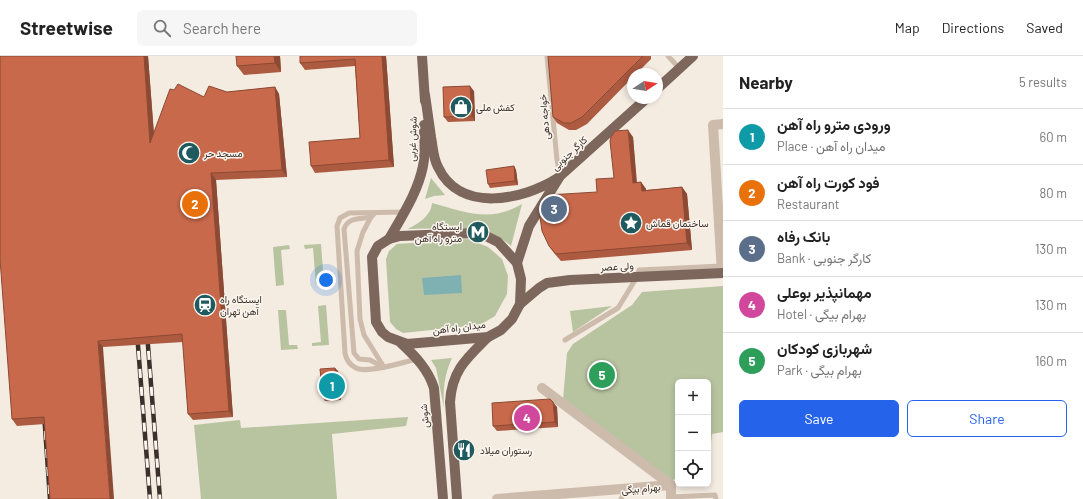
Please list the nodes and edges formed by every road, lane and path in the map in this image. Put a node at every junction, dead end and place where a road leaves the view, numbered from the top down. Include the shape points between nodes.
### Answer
1 (422, 56) edge
2 (547, 56) edge
3 (668, 56) edge
4 (693, 56) edge
5 (680, 69) junction
6 (663, 84) edge
7 (425, 95) junction
8 (640, 104) edge
9 (723, 124) edge
10 (560, 176) junction
11 (404, 212) junction
12 (375, 213) junction
13 (371, 218) junction
14 (389, 239) junction
15 (518, 263) junction
16 (723, 270) edge
17 (636, 277) junction
18 (520, 304) junction
19 (488, 337) junction
20 (565, 340) dead end
21 (401, 343) junction
22 (417, 359) junction
23 (383, 367) junction
24 (542, 388) dead end
25 (671, 485) junction
26 (626, 489) junction
27 (561, 496) edge
28 (671, 498) edge
29 (443, 499) edge
30 (458, 499) edge
31 (497, 499) edge
32 (621, 499) edge
33 (716, 499) edge

1 - 7 main road, شوش غربی
2 - 10 lane, خواجه دهی
3 - 5 lane
4 - 5 main road
5 - 6 main road
7 - 10 main road via 434,156 437,165 453,187 476,197 500,198 536,190
7 - 11 main road, شوش غربی via 424,164 420,180
8 - 10 main road, کارگر جنوبی
9 - 16 street via 713,125
10 - 15 main road, کارگر جنوبی via 529,226
11 - 12 lane
11 - 14 main road, شوش غربی
12 - 13 lane
12 - 23 lane via 349,213 340,218 337,226 346,359 357,369
13 - 23 lane via 357,251 360,319 364,335
13 - 23 lane via 351,220 344,229 354,354 359,359 370,360
14 - 15 main road via 400,236 476,233 498,242
14 - 21 main road, میدان راه آهن via 378,246 372,257 376,322 382,332
15 - 18 main road, میدان راه آهن via 521,279
16 - 17 main road, ولی عصر
17 - 18 main road, ولی عصر via 547,283
17 - 20 lane via 618,308
18 - 19 main road, میدان راه آهن via 512,319 501,330
19 - 21 main road, میدان راه آهن
19 - 30 main road via 464,362 451,390
21 - 22 main road, شوش
22 - 23 lane
22 - 29 main road, شوش via 431,378 434,388
24 - 25 street, بهرام بیگی
25 - 26 street, بهرام بیگی
25 - 28 street
26 - 27 street, بهرام بیگی
26 - 32 lane
27 - 31 street, بهرام بیگی
28 - 33 lane via 715,495

